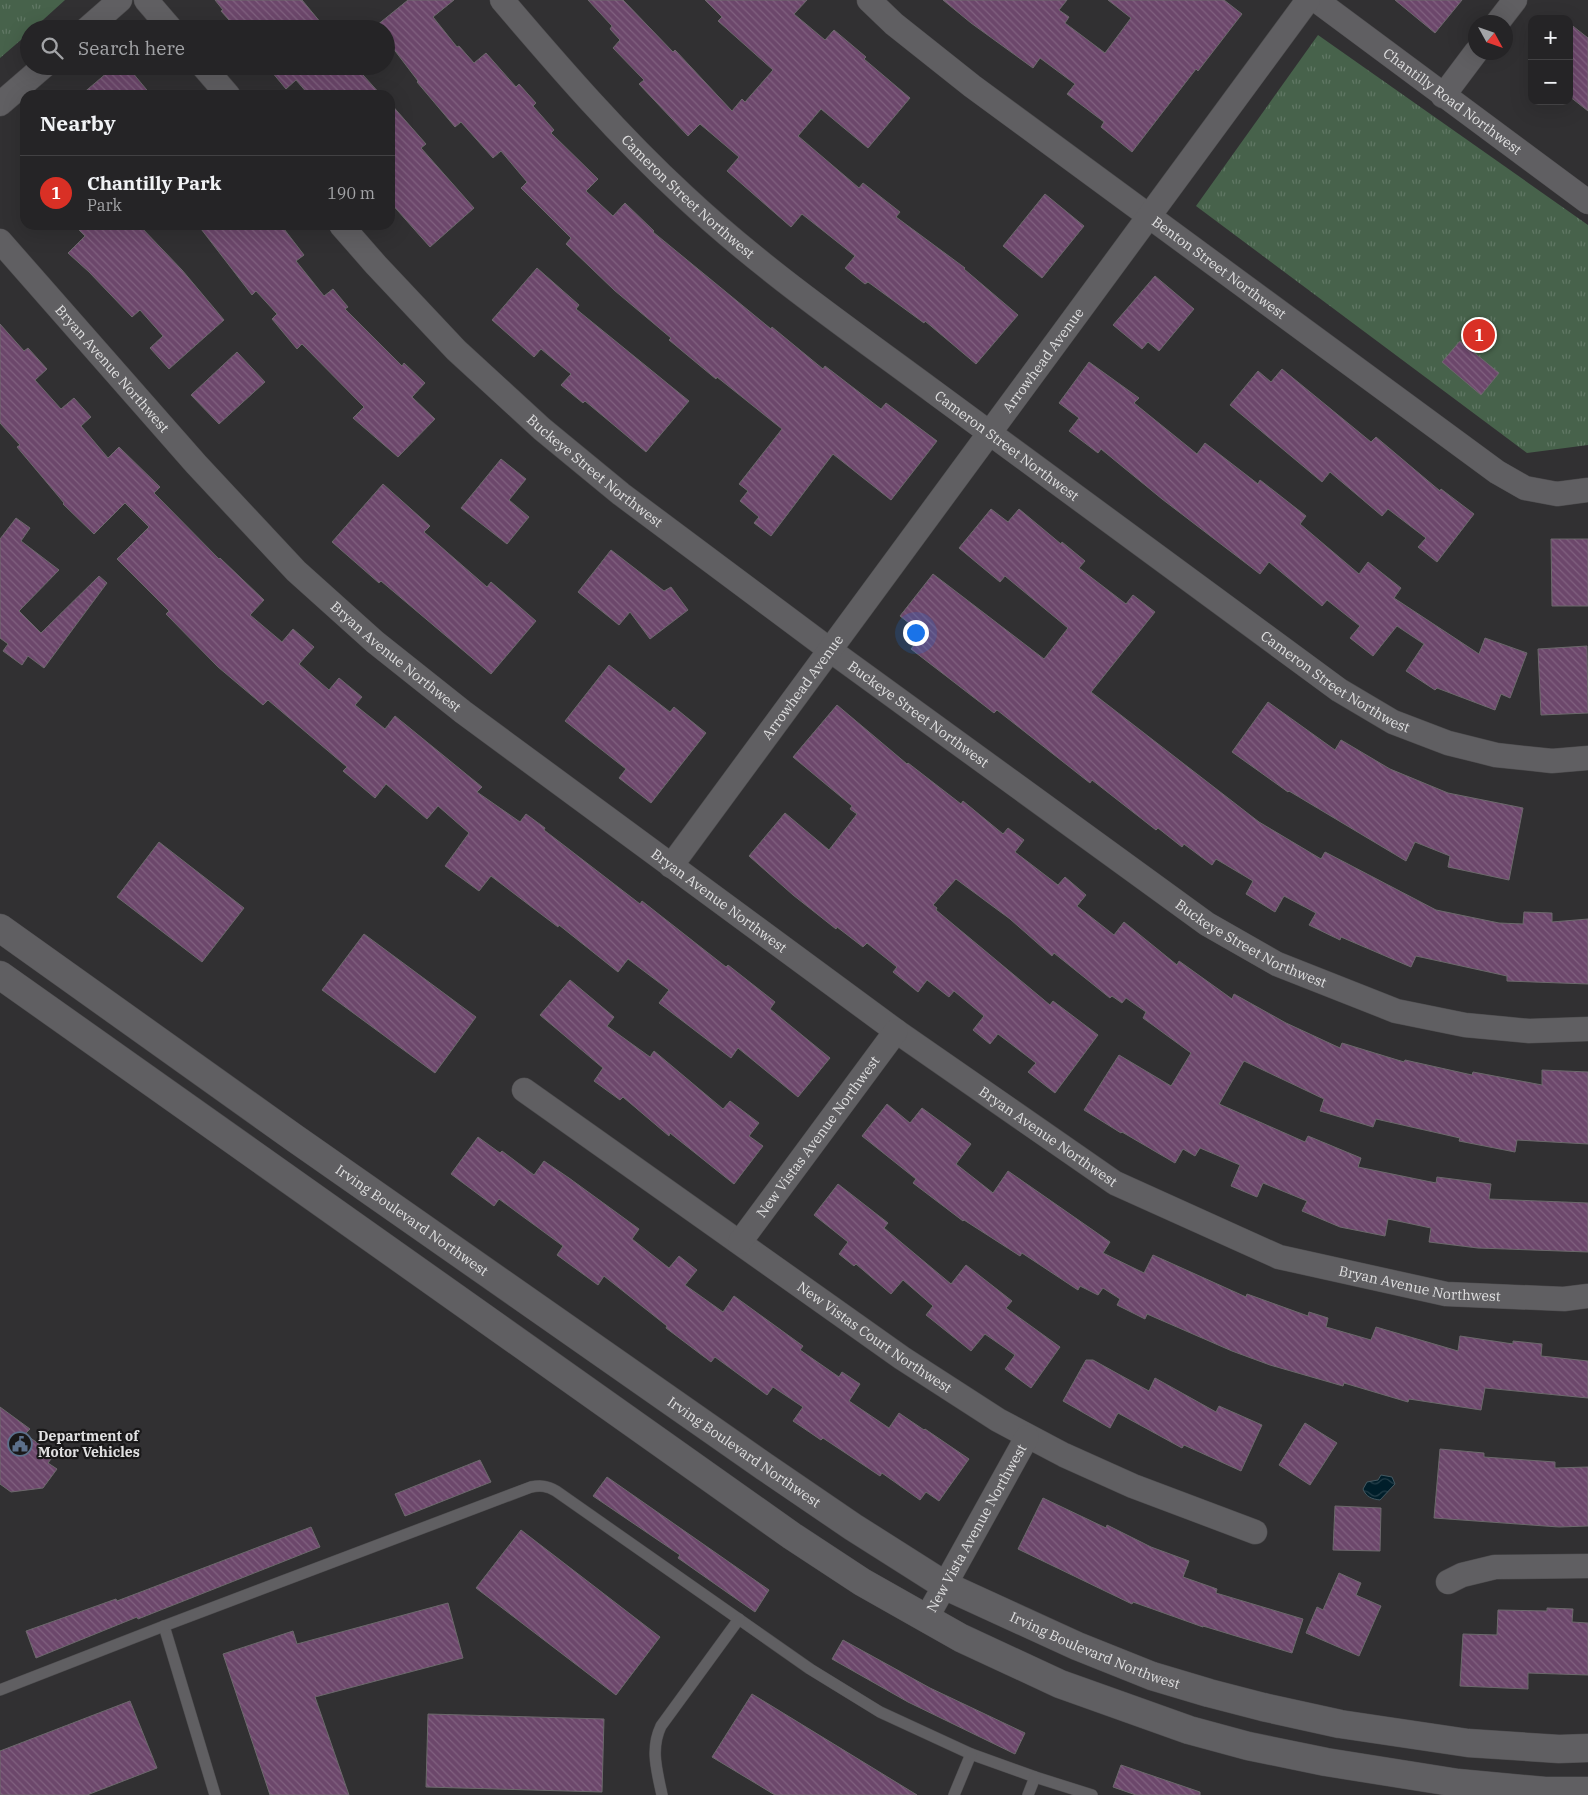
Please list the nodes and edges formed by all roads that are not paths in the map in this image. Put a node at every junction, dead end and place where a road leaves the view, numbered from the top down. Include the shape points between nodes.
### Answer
1 (120, 0) edge
2 (146, 0) edge
3 (502, 0) edge
4 (869, 0) edge
5 (1308, 0) edge
6 (1316, 0) edge
7 (1515, 0) edge
8 (1503, 15) edge
9 (97, 20) edge
10 (163, 20) edge
11 (1470, 60) edge
12 (34, 75) edge
13 (211, 75) edge
14 (224, 90) edge
15 (1443, 96) junction
16 (0, 104) edge
17 (1588, 202) edge
18 (1148, 217) junction
19 (345, 230) edge
20 (0, 241) edge
21 (989, 433) junction
22 (1588, 490) edge
23 (830, 650) junction
24 (1588, 758) edge
25 (672, 866) junction
26 (0, 928) edge
27 (0, 974) edge
28 (1588, 1029) edge
29 (896, 1031) junction
30 (524, 1090) dead end
31 (740, 1242) junction
32 (1588, 1296) edge
33 (1027, 1437) junction
34 (1255, 1532) dead end
35 (1588, 1566) edge
36 (1448, 1582) dead end
37 (946, 1586) junction
38 (739, 1619) junction
39 (926, 1619) junction
40 (164, 1626) junction
41 (0, 1690) edge
42 (1588, 1748) edge
43 (971, 1754) junction
44 (1035, 1777) junction
45 (1588, 1791) edge
46 (215, 1795) edge
47 (662, 1795) edge
48 (954, 1795) edge
49 (1028, 1795) edge
50 (1092, 1795) edge

1 - 9 street
2 - 10 street
3 - 21 street, Cameron Street Northwest via 591,104 726,234 781,279
4 - 18 street, Benton Street Northwest via 972,86
5 - 18 street, Arrowhead Avenue
6 - 15 street, Chantilly Road Northwest
7 - 8 street
11 - 15 street
12 - 16 street
13 - 14 street
15 - 17 street, Chantilly Road Northwest
18 - 21 street, Arrowhead Avenue
18 - 22 street, Benton Street Northwest via 1497,472 1525,488 1557,494
19 - 23 street, Buckeye Street Northwest via 456,350 542,429 621,494
20 - 25 street, Bryan Avenue Northwest via 190,457 296,571 375,642 463,712
21 - 23 street, Arrowhead Avenue
21 - 24 street, Cameron Street Northwest via 1340,690 1394,722 1448,743 1496,755 1552,761
23 - 25 street, Arrowhead Avenue
23 - 28 street, Buckeye Street Northwest via 1207,924 1277,964 1396,1012 1465,1025 1529,1031
25 - 29 street, Bryan Avenue Northwest
26 - 37 street, Irving Boulevard Northwest via 852,1527
27 - 39 street via 792,1536
29 - 31 street, New Vistas Avenue Northwest
29 - 32 street, Bryan Avenue Northwest via 1115,1183 1279,1257 1446,1294 1564,1299
30 - 31 street, New Vistas Court Northwest
31 - 33 street, New Vistas Court Northwest via 902,1358
33 - 34 street, New Vistas Court Northwest via 1132,1486
33 - 37 street, New Vista Avenue Northwest
35 - 36 street via 1495,1566
37 - 39 street, New Vista Avenue Northwest
37 - 42 street, Irving Boulevard Northwest via 1076,1646 1152,1676 1263,1708 1340,1724 1468,1743
38 - 40 lane via 556,1491 539,1485
38 - 43 lane via 810,1669 880,1712
38 - 47 lane via 656,1736 654,1747
39 - 45 street via 1060,1684 1189,1730 1248,1746 1458,1783 1545,1791
40 - 41 lane
40 - 46 lane
43 - 44 lane
43 - 48 lane
44 - 49 lane
44 - 50 lane

